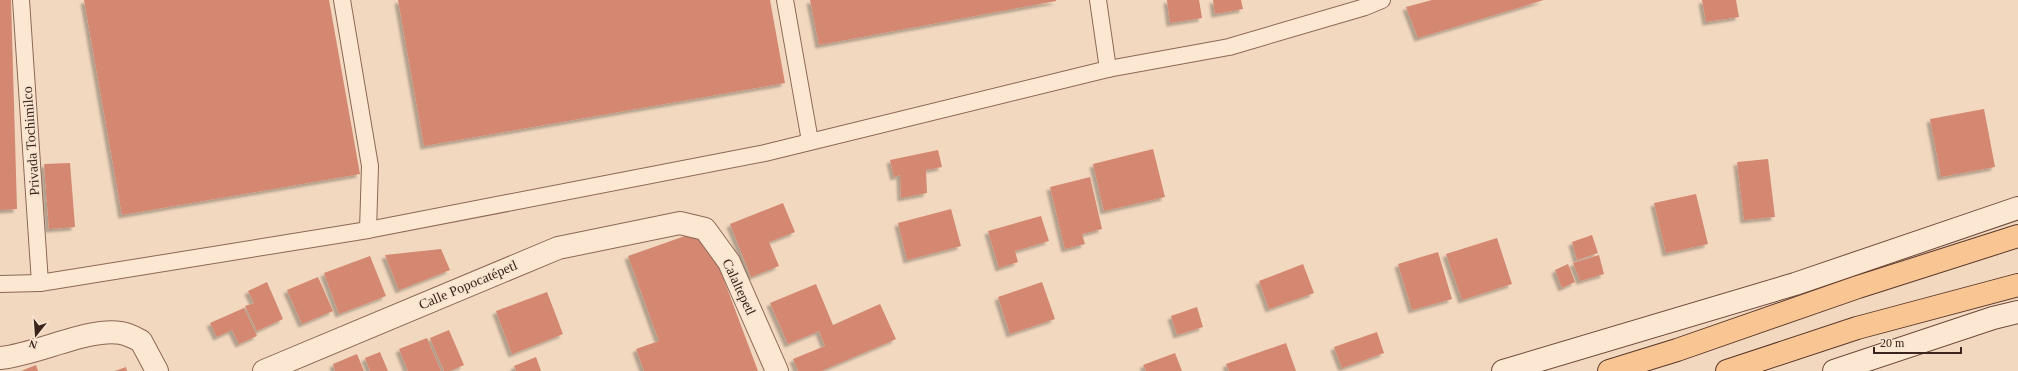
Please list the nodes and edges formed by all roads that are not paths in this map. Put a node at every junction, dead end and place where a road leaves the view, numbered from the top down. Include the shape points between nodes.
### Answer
1 (21, 0) edge
2 (342, 0) edge
3 (785, 0) edge
4 (1098, 0) edge
5 (1382, 0) edge
6 (1108, 69) junction
7 (810, 141) junction
8 (2018, 208) edge
9 (680, 223) joint
10 (368, 230) junction
11 (2018, 236) edge
12 (40, 282) junction
13 (0, 284) edge
14 (2018, 285) edge
15 (2018, 312) edge
16 (0, 358) edge
17 (157, 371) edge
18 (264, 371) edge
19 (777, 371) edge
20 (1503, 371) edge
21 (1609, 371) edge
22 (1727, 371) edge
23 (1834, 371) edge

1 - 12 lane, Privada Tochimilco
2 - 10 lane via 370,166
3 - 7 lane
4 - 6 lane
5 - 6 lane via 1229,47
6 - 7 lane
7 - 10 lane via 765,153
8 - 20 street via 1795,284
9 - 18 street, Calle Popocatépetl via 558,248
9 - 19 street, Calaltepetl via 705,229 729,262
10 - 12 lane
11 - 21 main road
12 - 13 lane
14 - 22 main road via 1857,328
15 - 23 street
16 - 17 street via 99,333 121,333 142,341

